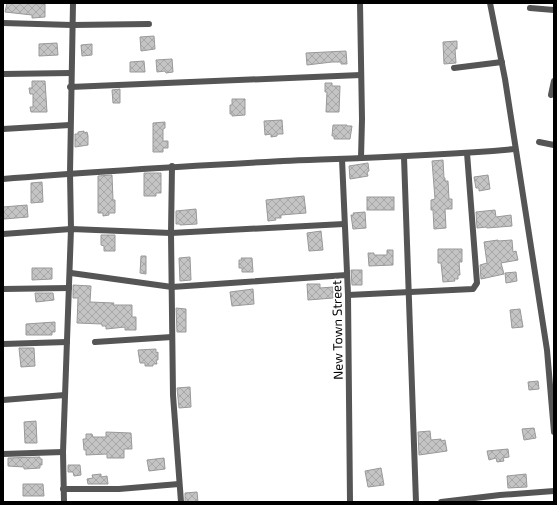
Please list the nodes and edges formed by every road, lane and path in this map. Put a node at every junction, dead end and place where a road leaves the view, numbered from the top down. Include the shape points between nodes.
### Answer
1 (73, 3) edge
2 (360, 3) edge
3 (490, 3) edge
4 (530, 8) dead end
5 (554, 10) edge
6 (3, 23) edge
7 (149, 24) dead end
8 (72, 25) junction
9 (502, 62) junction
10 (454, 68) dead end
11 (71, 73) junction
12 (3, 74) edge
13 (361, 75) junction
14 (554, 81) edge
15 (70, 87) junction
16 (551, 95) dead end
17 (70, 125) junction
18 (3, 129) edge
19 (539, 142) dead end
20 (554, 145) edge
21 (515, 149) junction
22 (467, 153) junction
23 (404, 157) junction
24 (361, 158) junction
25 (342, 159) junction
26 (172, 166) junction
27 (70, 174) junction
28 (3, 179) edge
29 (344, 224) junction
30 (72, 229) junction
31 (171, 233) junction
32 (3, 234) edge
33 (71, 273) junction
34 (347, 275) junction
35 (172, 287) junction
36 (70, 288) junction
37 (3, 289) edge
38 (409, 292) junction
39 (348, 295) junction
40 (172, 337) junction
41 (67, 342) junction
42 (95, 342) dead end
43 (3, 344) edge
44 (547, 350) junction
45 (554, 351) edge
46 (65, 395) junction
47 (3, 400) edge
48 (554, 432) edge
49 (63, 452) junction
50 (3, 454) edge
51 (179, 484) junction
52 (63, 489) junction
53 (554, 491) edge
54 (500, 495) junction
55 (64, 502) edge
56 (181, 502) edge
57 (350, 502) edge
58 (416, 502) edge
59 (441, 502) edge
60 (500, 502) edge

1 - 8 street
2 - 13 street
3 - 9 street
4 - 5 street
6 - 8 street
7 - 8 street
8 - 11 street
9 - 10 street
9 - 21 street
11 - 12 street
11 - 15 street
13 - 15 street
13 - 24 street
14 - 16 street
15 - 17 street
17 - 18 street
17 - 27 street
19 - 20 street
21 - 22 street
21 - 44 street
22 - 23 street
22 - 38 street via 477,283 473,289
23 - 24 street
23 - 38 street
24 - 25 street
25 - 26 street
25 - 29 street, New Town Street
26 - 27 street
26 - 31 street
27 - 28 street
27 - 30 street
29 - 31 street
29 - 34 street, New Town Street
30 - 31 street
30 - 32 street
30 - 33 street
31 - 35 street
33 - 35 street
33 - 36 street
34 - 35 street
34 - 39 street, New Town Street
35 - 40 street
36 - 37 street
36 - 41 street
38 - 39 street
38 - 58 street
39 - 57 street, New Town Street
40 - 42 street
40 - 51 street
41 - 43 street
41 - 46 street
44 - 45 street
44 - 48 street
46 - 47 street
46 - 49 street
49 - 50 street
49 - 52 street
51 - 52 street via 120,489
51 - 56 street
52 - 55 street
53 - 54 street
54 - 59 street
54 - 60 street

